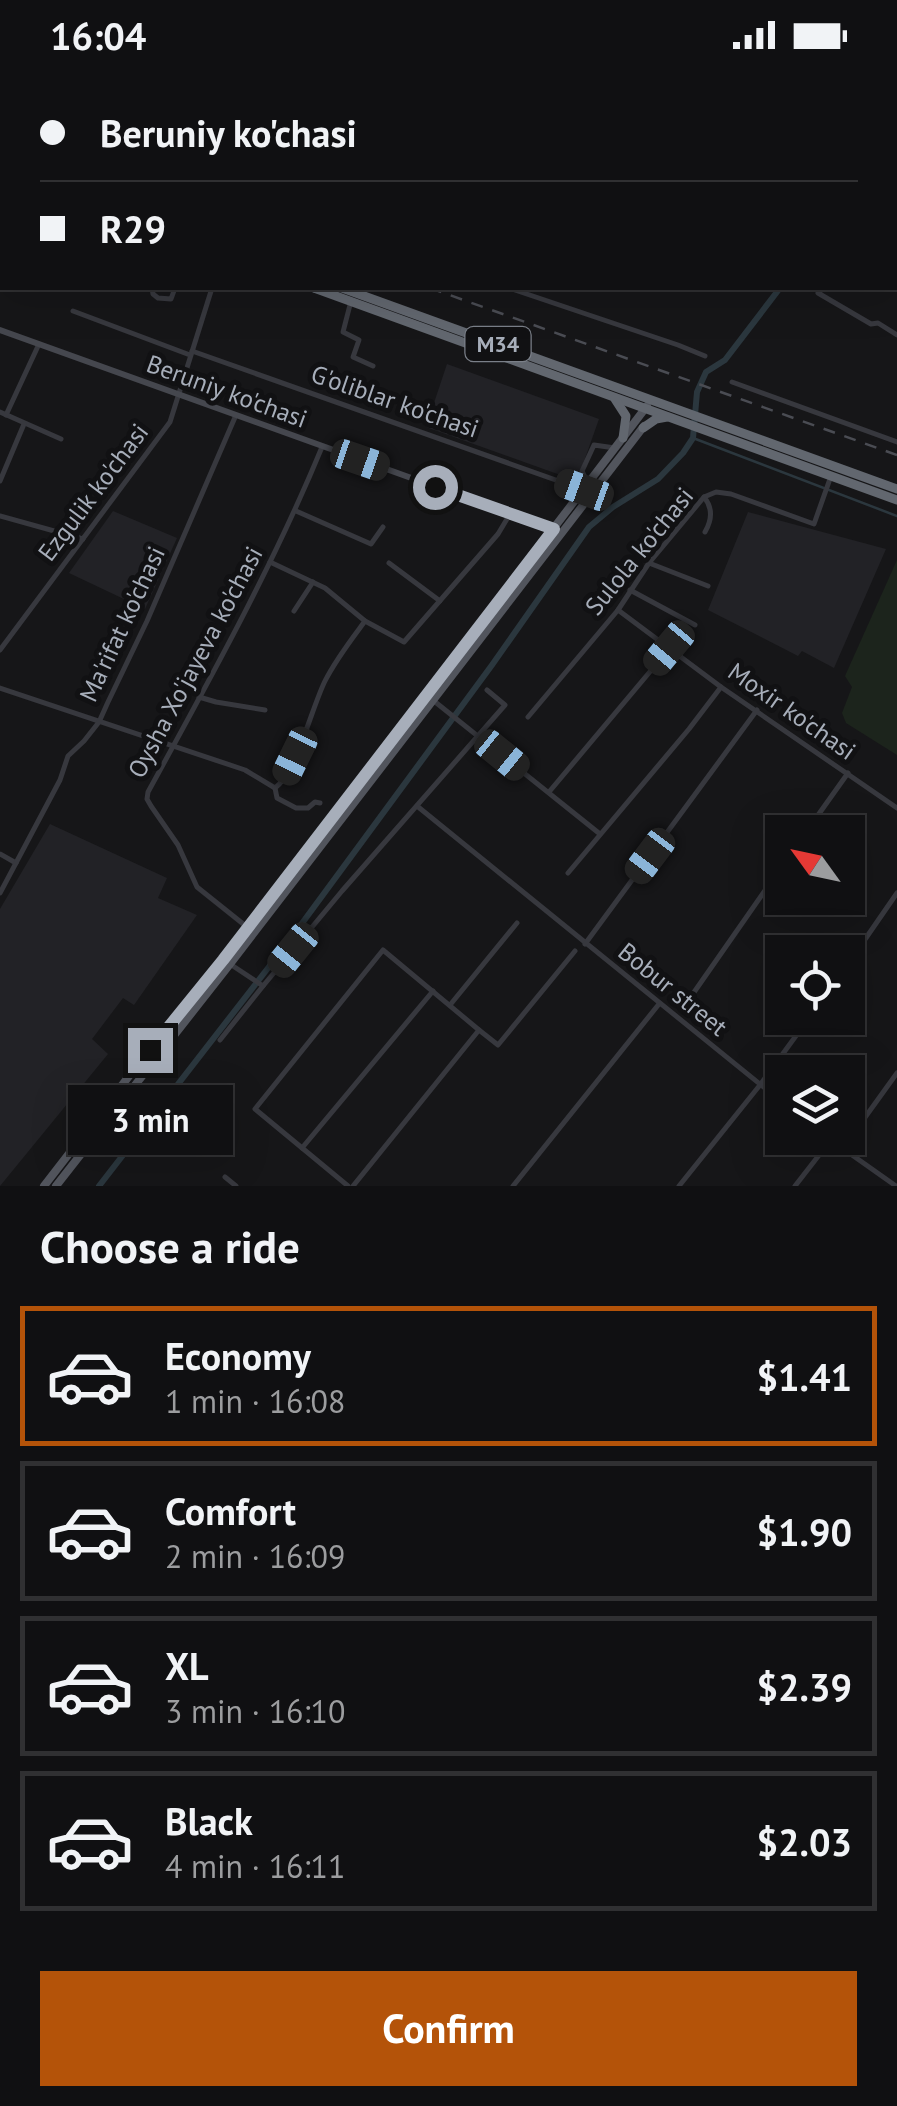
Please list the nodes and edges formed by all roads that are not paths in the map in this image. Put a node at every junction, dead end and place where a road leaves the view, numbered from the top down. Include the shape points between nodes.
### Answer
1 (152, 290) edge
2 (175, 290) edge
3 (211, 290) edge
4 (320, 290) edge
5 (347, 290) edge
6 (514, 290) edge
7 (820, 290) edge
8 (352, 301) junction
9 (73, 310) dead end
10 (0, 330) edge
11 (897, 335) edge
12 (39, 344) junction
13 (191, 353) junction
14 (705, 356) dead end
15 (373, 366) dead end
16 (732, 382) dead end
17 (614, 392) junction
18 (179, 396) junction
19 (651, 406) junction
20 (3, 414) edge
21 (236, 415) junction
22 (672, 418) junction
23 (696, 420) junction
24 (24, 424) junction
25 (643, 428) junction
26 (623, 438) junction
27 (61, 439) dead end
28 (897, 442) edge
29 (322, 447) junction
30 (615, 448) junction
31 (0, 480) edge
32 (829, 481) junction
33 (586, 487) junction
34 (897, 490) edge
35 (704, 496) junction
36 (897, 500) edge
37 (296, 510) junction
38 (510, 514) junction
39 (0, 516) edge
40 (383, 527) dead end
41 (554, 529) junction
42 (705, 532) dead end
43 (82, 539) junction
44 (270, 562) junction
45 (388, 563) dead end
46 (649, 563) junction
47 (313, 582) junction
48 (708, 586) dead end
49 (630, 590) junction
50 (440, 601) junction
51 (618, 610) junction
52 (294, 611) dead end
53 (365, 621) junction
54 (696, 625) dead end
55 (669, 648) junction
56 (0, 650) edge
57 (721, 686) junction
58 (0, 688) edge
59 (487, 690) dead end
60 (200, 697) junction
61 (434, 700) junction
62 (265, 710) dead end
63 (758, 710) junction
64 (528, 717) dead end
65 (99, 722) junction
66 (479, 736) junction
67 (173, 746) junction
68 (848, 774) junction
69 (274, 788) junction
70 (550, 792) junction
71 (320, 803) dead end
72 (417, 806) junction
73 (897, 808) edge
74 (818, 815) edge
75 (600, 834) junction
76 (0, 854) edge
77 (16, 863) junction
78 (568, 873) dead end
79 (765, 890) edge
80 (0, 893) edge
81 (897, 893) edge
82 (516, 923) dead end
83 (247, 928) junction
84 (865, 939) edge
85 (585, 944) junction
86 (574, 951) dead end
87 (230, 964) junction
88 (262, 985) junction
89 (432, 991) junction
90 (690, 998) dead end
91 (659, 1004) junction
92 (450, 1005) junction
93 (480, 1030) junction
94 (796, 1035) edge
95 (220, 1040) dead end
96 (897, 1073) edge
97 (760, 1084) junction
98 (765, 1088) edge
99 (865, 1117) edge
100 (302, 1148) junction
101 (77, 1152) junction
102 (817, 1155) edge
103 (853, 1155) edge
104 (225, 1177) dead end
105 (44, 1186) edge
106 (56, 1186) edge
107 (236, 1186) edge
108 (351, 1186) edge
109 (513, 1186) edge
110 (678, 1186) edge
111 (795, 1186) edge
112 (896, 1186) edge

1 - 2 street via 166,300
3 - 13 street, Ezgulik ko'chasi
4 - 8 highway, M34
5 - 17 highway, M34
6 - 14 street
7 - 11 street
8 - 15 street via 343,332 358,340 354,358
8 - 17 highway, M34
9 - 13 street, G'oliblar ko'chasi
10 - 12 street, Beruniy ko'chasi
12 - 18 street, Beruniy ko'chasi
12 - 20 street
13 - 18 street, Ezgulik ko'chasi
13 - 33 street, G'oliblar ko'chasi
16 - 28 street
17 - 19 highway, M34
17 - 26 highway via 626,416
18 - 21 street, Beruniy ko'chasi
18 - 43 street, Ezgulik ko'chasi via 170,422
19 - 22 highway, M34
19 - 23 highway, M34
19 - 25 main road
19 - 26 main road
20 - 24 street
21 - 29 street, Beruniy ko'chasi
21 - 65 street, Ma'rifat ko'chasi
22 - 23 highway, M34
22 - 25 highway
23 - 32 highway, M34
23 - 34 highway, M34
24 - 27 street
24 - 31 street
25 - 61 main road
26 - 30 main road
29 - 37 street, Oysha Xo'jayeva ko'chasi
29 - 38 street, Beruniy ko'chasi
30 - 33 main road
30 - 33 street via 594,445 582,471
32 - 35 street, Sulola ko'chasi via 814,524 731,494
32 - 36 highway, M34
33 - 41 main road
35 - 42 street via 711,513
35 - 46 street, Sulola ko'chasi
37 - 40 street via 372,544
37 - 44 street, Oysha Xo'jayeva ko'chasi
38 - 41 street, Beruniy ko'chasi
38 - 50 street
39 - 43 street
41 - 83 main road
43 - 56 street, Ezgulik ko'chasi
44 - 47 street
44 - 60 street, Oysha Xo'jayeva ko'chasi
45 - 50 street
46 - 48 street
46 - 49 street, Sulola ko'chasi
47 - 52 street
47 - 53 street
49 - 51 street, Sulola ko'chasi
49 - 54 street
50 - 53 street via 404,642
51 - 55 street, Moxir ko'chasi
51 - 64 street, Sulola ko'chasi
53 - 69 street via 324,682 295,756
55 - 57 street, Moxir ko'chasi
55 - 70 street
57 - 63 street, Moxir ko'chasi
57 - 75 street
58 - 65 street
59 - 66 street via 506,705
60 - 62 street
60 - 67 street, Oysha Xo'jayeva ko'chasi
61 - 66 street
61 - 87 main road
63 - 68 street, Moxir ko'chasi
63 - 85 street
65 - 67 street
65 - 77 street, Ma'rifat ko'chasi via 68,756
66 - 70 street
66 - 72 street
67 - 69 street via 245,770
67 - 83 street, Oysha Xo'jayeva ko'chasi via 147,799 197,887
68 - 73 street, Moxir ko'chasi
68 - 74 street
69 - 71 street via 277,798 296,808
70 - 75 street
72 - 85 street, Bobur street
72 - 88 street
75 - 78 street
76 - 77 street
77 - 80 street, Ma'rifat ko'chasi
79 - 90 street
81 - 84 street
82 - 92 street
83 - 101 main road via 164,1025
85 - 91 street, Bobur street
86 - 93 street via 498,1045
87 - 88 street
87 - 101 main road
88 - 95 street
89 - 92 street
89 - 100 street
89 - 100 street via 383,950 255,1109
91 - 97 street, Bobur street
91 - 109 street
92 - 93 street
93 - 108 street
94 - 97 street
96 - 99 street
97 - 98 street, Bobur street
97 - 110 street
100 - 108 street
101 - 105 main road
101 - 106 main road
102 - 111 street
103 - 112 street
104 - 107 street

